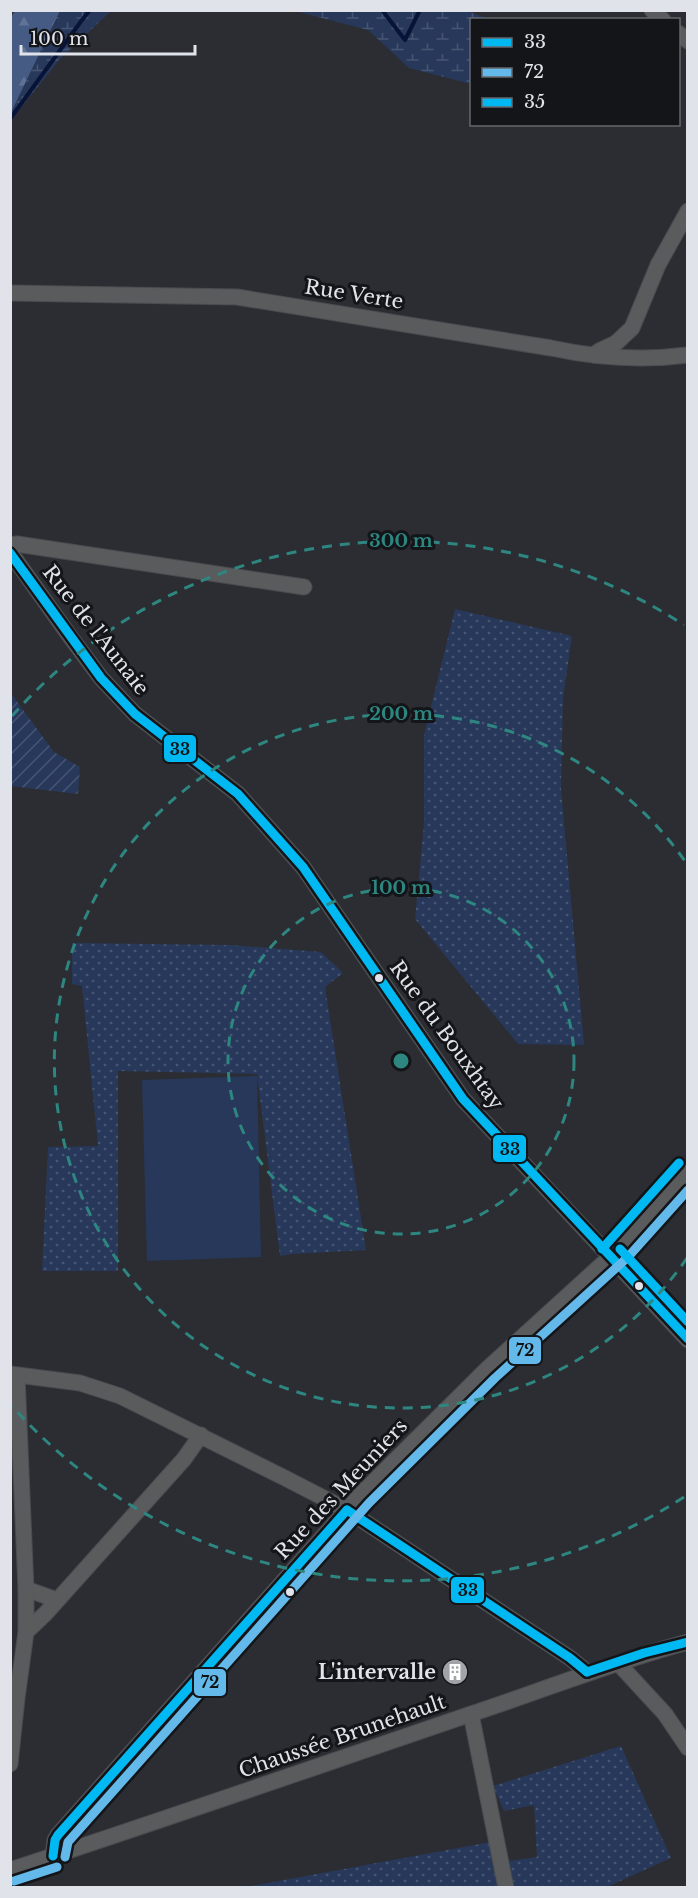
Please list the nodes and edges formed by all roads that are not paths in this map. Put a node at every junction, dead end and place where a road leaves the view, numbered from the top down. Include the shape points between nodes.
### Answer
1 (687, 211) edge
2 (10, 293) edge
3 (687, 355) edge
4 (594, 356) junction
5 (10, 544) edge
6 (10, 552) edge
7 (304, 587) dead end
8 (238, 794) joint
9 (687, 1171) edge
10 (610, 1257) junction
11 (687, 1340) edge
12 (14, 1375) edge
13 (201, 1435) junction
14 (347, 1510) junction
15 (26, 1589) junction
16 (57, 1600) junction
17 (26, 1632) junction
18 (687, 1642) edge
19 (618, 1663) junction
20 (587, 1672) junction
21 (471, 1714) junction
22 (687, 1748) edge
23 (10, 1764) edge
24 (53, 1856) junction
25 (10, 1870) edge
26 (506, 1887) edge

1 - 4 street via 658,265 632,328
2 - 4 street, Rue Verte via 237,297
3 - 4 street, Rue Verte via 621,359
5 - 7 street
6 - 8 street, Rue de l'Aunaie via 88,661 135,714
8 - 10 street, Rue du Bouxhtay via 303,867 463,1099
9 - 10 street, Rue des Meuniers
10 - 11 street, Rue du Bouxhtay
10 - 14 street, Rue des Meuniers via 487,1369
12 - 13 street via 80,1383 120,1396
12 - 15 street
13 - 14 street
13 - 16 street
14 - 20 street
14 - 24 street, Rue des Meuniers via 58,1835
15 - 16 street
15 - 17 street
16 - 17 street
17 - 23 street
18 - 19 street, Chaussée Brunehault
19 - 20 street, Chaussée Brunehault
19 - 22 street via 665,1714
20 - 21 street, Chaussée Brunehault
21 - 24 street, Chaussée Brunehault
21 - 26 street
24 - 25 street, Chaussée Brunehault

